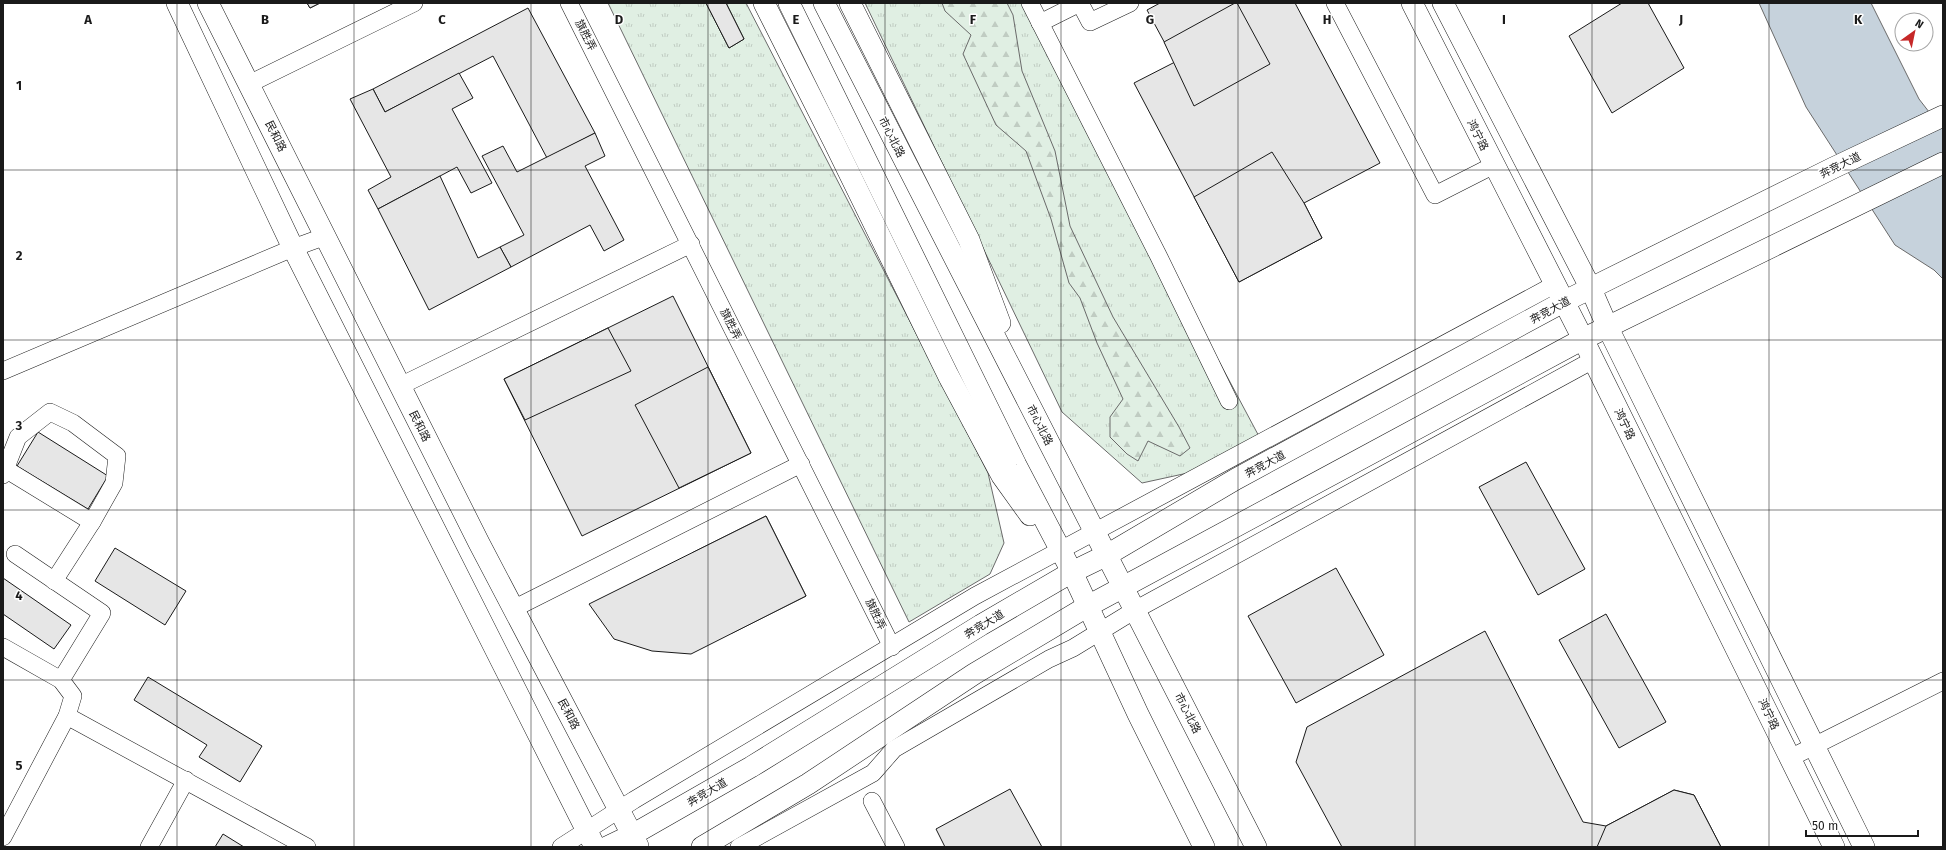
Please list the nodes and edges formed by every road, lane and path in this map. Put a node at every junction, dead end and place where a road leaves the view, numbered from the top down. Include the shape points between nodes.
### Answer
1 (177, 3) edge
2 (208, 3) edge
3 (414, 3) edge
4 (569, 3) edge
5 (764, 3) edge
6 (789, 3) edge
7 (824, 3) edge
8 (850, 3) edge
9 (1030, 3) edge
10 (1080, 3) edge
11 (1130, 3) edge
12 (1335, 3) edge
13 (1412, 3) edge
14 (1443, 3) edge
15 (1040, 23) junction
16 (249, 84) junction
17 (1943, 116) edge
18 (1943, 163) edge
19 (1494, 165) junction
20 (326, 236) junction
21 (691, 244) junction
22 (293, 248) junction
23 (917, 264) junction
24 (1591, 289) junction
25 (1558, 293) junction
26 (1608, 328) junction
27 (930, 338) junction
28 (1583, 339) junction
29 (1593, 360) junction
30 (3, 371) edge
31 (400, 386) junction
32 (1229, 402) dead end
33 (1038, 422) junction
34 (801, 464) junction
35 (5, 473) edge
36 (92, 522) junction
37 (1095, 532) junction
38 (1059, 552) junction
39 (15, 554) dead end
40 (1107, 555) junction
41 (1072, 572) junction
42 (54, 581) junction
43 (1123, 587) junction
44 (1088, 606) junction
45 (513, 609) junction
46 (1135, 610) junction
47 (1100, 631) junction
48 (3, 647) edge
49 (892, 647) junction
50 (61, 680) junction
51 (1943, 681) edge
52 (67, 716) junction
53 (1814, 746) junction
54 (1790, 758) junction
55 (186, 780) junction
56 (872, 801) dead end
57 (619, 809) junction
58 (3, 837) edge
59 (591, 839) edge
60 (635, 841) edge
61 (149, 847) edge
62 (307, 847) edge
63 (561, 847) edge
64 (607, 847) edge
65 (702, 847) edge
66 (739, 847) edge
67 (896, 847) edge
68 (1204, 847) edge
69 (1256, 847) edge
70 (1834, 847) edge
71 (1864, 847) edge

1 - 22 main road
2 - 16 main road, 民和路
3 - 16 street
4 - 21 street, 旗胜弄
5 - 27 main road
6 - 23 main road
7 - 33 main road, 市心北路
8 - 33 main road via 969,240
9 - 15 street
10 - 11 street via 1090,22
10 - 15 street
12 - 19 street via 1435,195
13 - 19 main road, 鸿宁路
14 - 24 main road
15 - 32 street via 1158,255
16 - 20 main road, 民和路
17 - 24 main road, 奔竞大道
18 - 26 main road
19 - 25 main road, 鸿宁路
20 - 22 street
20 - 31 main road, 民和路
21 - 31 street
21 - 34 street, 旗胜弄
22 - 30 street
22 - 59 main road
23 - 27 street
23 - 38 main road
24 - 25 main road, 奔竞大道
24 - 26 main road
25 - 28 main road, 鸿宁路
25 - 37 street
25 - 40 main road, 奔竞大道
26 - 28 main road
26 - 53 main road
27 - 38 main road via 1002,476
28 - 29 main road, 鸿宁路
28 - 43 main road
29 - 46 street
29 - 54 main road, 鸿宁路
31 - 45 main road, 民和路
33 - 37 main road, 市心北路
34 - 45 street
34 - 49 street, 旗胜弄
35 - 36 street
35 - 36 street via 18,437 50,412 73,423 117,456 114,483
36 - 42 street
37 - 38 street
37 - 40 main road, 市心北路
38 - 41 main road
38 - 49 street via 975,596
39 - 42 street
40 - 41 main road, 奔竞大道
40 - 43 main road, 市心北路
41 - 44 main road
41 - 60 main road, 奔竞大道 via 981,625
42 - 50 street via 102,613
43 - 44 main road
43 - 46 main road, 市心北路
44 - 47 main road
44 - 65 main road via 974,674 808,784
45 - 57 main road, 民和路
46 - 47 street
46 - 69 main road, 市心北路
47 - 66 street via 1073,648 1049,658 894,750 874,773
47 - 68 main road
48 - 50 street
49 - 57 street
50 - 52 street via 73,696
51 - 53 street
52 - 55 street
52 - 58 street
53 - 54 street
53 - 71 main road
54 - 70 main road, 鸿宁路
55 - 61 street
55 - 62 street
56 - 67 street
57 - 59 street
57 - 60 main road, 民和路
59 - 63 street
60 - 64 main road, 奔竞大道

